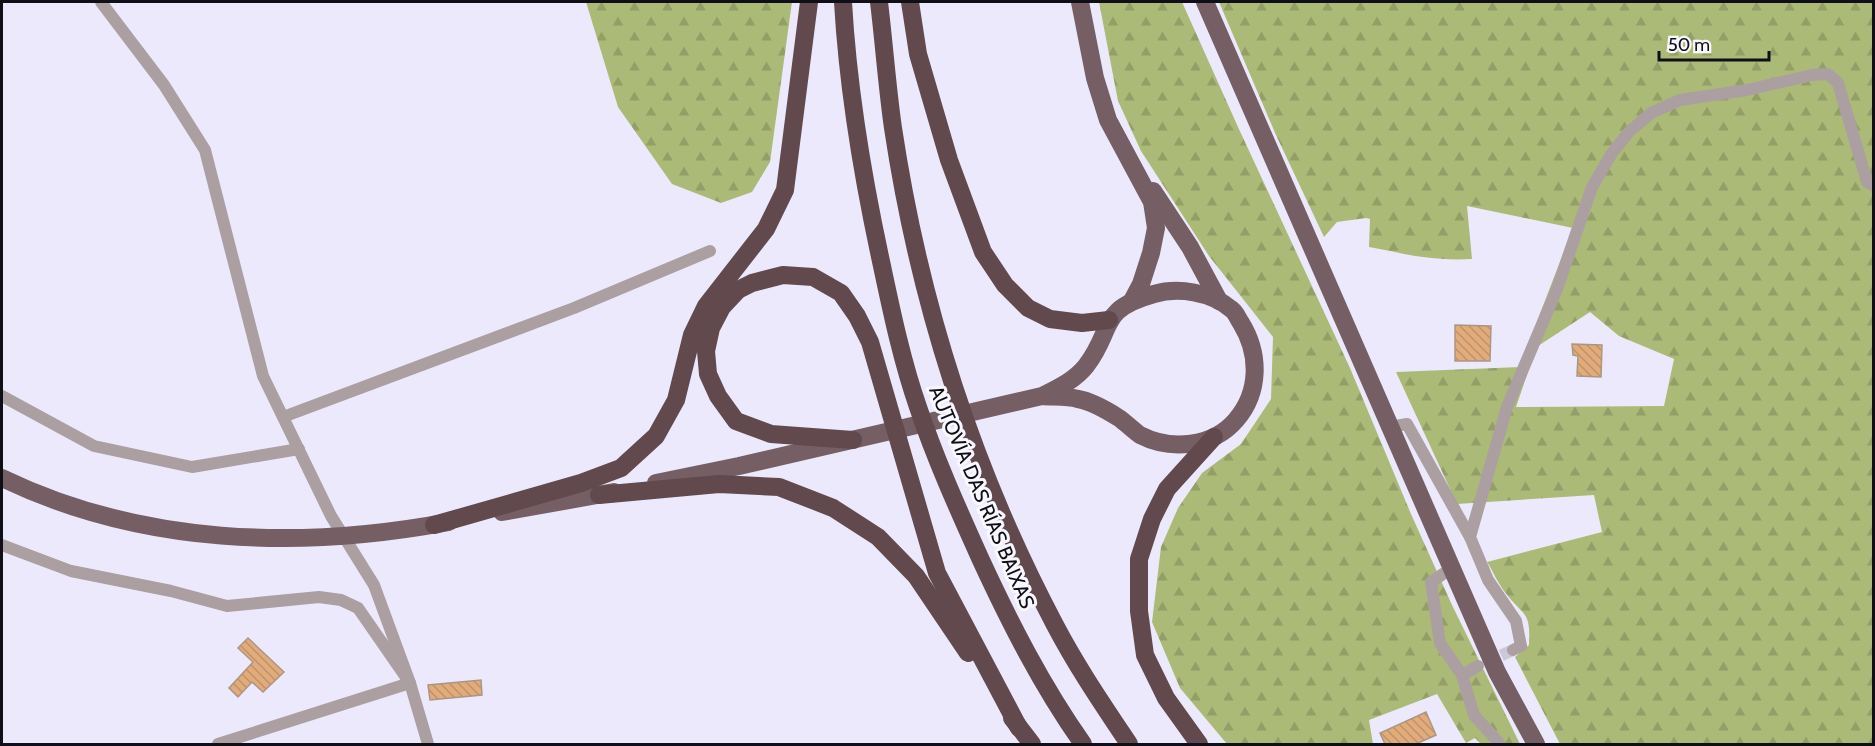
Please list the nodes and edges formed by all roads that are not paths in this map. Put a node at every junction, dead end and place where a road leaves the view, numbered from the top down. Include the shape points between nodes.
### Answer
1 (101, 2) edge
2 (809, 2) edge
3 (843, 2) edge
4 (879, 2) edge
5 (910, 2) edge
6 (1080, 2) edge
7 (1205, 2) edge
8 (1135, 168) junction
9 (1874, 186) edge
10 (710, 251) dead end
11 (1132, 301) junction
12 (1219, 301) junction
13 (1109, 320) junction
14 (2, 396) edge
15 (1042, 396) junction
16 (283, 417) junction
17 (1390, 427) junction
18 (1214, 437) junction
19 (853, 440) junction
20 (298, 449) junction
21 (2, 478) edge
22 (599, 495) junction
23 (434, 525) junction
24 (1470, 537) junction
25 (2, 545) edge
26 (1452, 568) junction
27 (1513, 650) dead end
28 (1479, 666) tunnel mouth
29 (1462, 675) junction
30 (410, 683) junction
31 (1018, 728) junction
32 (218, 744) edge
33 (428, 744) edge
34 (1032, 744) edge
35 (1083, 744) edge
36 (1129, 744) edge
37 (1199, 744) edge
38 (1500, 744) edge
39 (1536, 744) edge

1 - 16 street via 164,85 205,150 263,376
2 - 23 highway via 785,190 766,230 706,306 692,335 676,400 656,436 621,468
3 - 35 highway, AUTOVÍA DAS RÍAS BAIXAS via 846,54 866,196 894,325 918,407 1011,626
4 - 36 highway, AUTOVÍA DAS RÍAS BAIXAS via 893,128 916,250 954,389 999,510 1055,625
5 - 13 highway via 918,54 949,160 983,252 1005,285 1028,308 1050,319 1082,323
6 - 8 main road via 1108,120
7 - 17 main road
8 - 11 main road via 1152,202 1156,228 1151,254
8 - 12 main road via 1190,247
9 - 24 street via 1867,182 1838,83 1828,74 1680,100 1651,113 1629,132 1592,188 1557,289 1507,406
10 - 16 street via 574,308
11 - 12 main road via 1157,293 1188,290
11 - 13 main road
12 - 18 main road via 1233,310 1250,337 1256,367 1252,395 1235,420
13 - 15 main road via 1085,368
14 - 20 street via 94,446 192,467
15 - 18 main road via 1079,399 1117,417 1141,435 1165,443 1188,445
15 - 19 main road
16 - 20 street
17 - 24 street via 1407,424
17 - 26 main road
18 - 37 highway via 1167,489 1139,559 1138,611 1145,655 1166,698
19 - 22 main road
19 - 31 highway via 771,434 736,421 708,374 706,351 711,328 722,307 738,290 783,275 813,277 841,292 857,315 870,342 937,573
20 - 30 street via 331,516 374,585
21 - 23 main road via 62,503 145,527 238,538 366,535
22 - 23 main road
22 - 31 highway via 718,484 779,487 833,508 878,537 916,576
24 - 27 street via 1488,580 1516,621 1521,646
25 - 30 street via 71,571 227,606 319,597 341,600 358,608
26 - 29 street via 1431,582 1440,643
26 - 39 main road via 1497,672
28 - 29 street
29 - 38 street via 1474,715
30 - 32 street
30 - 33 street
31 - 34 highway

